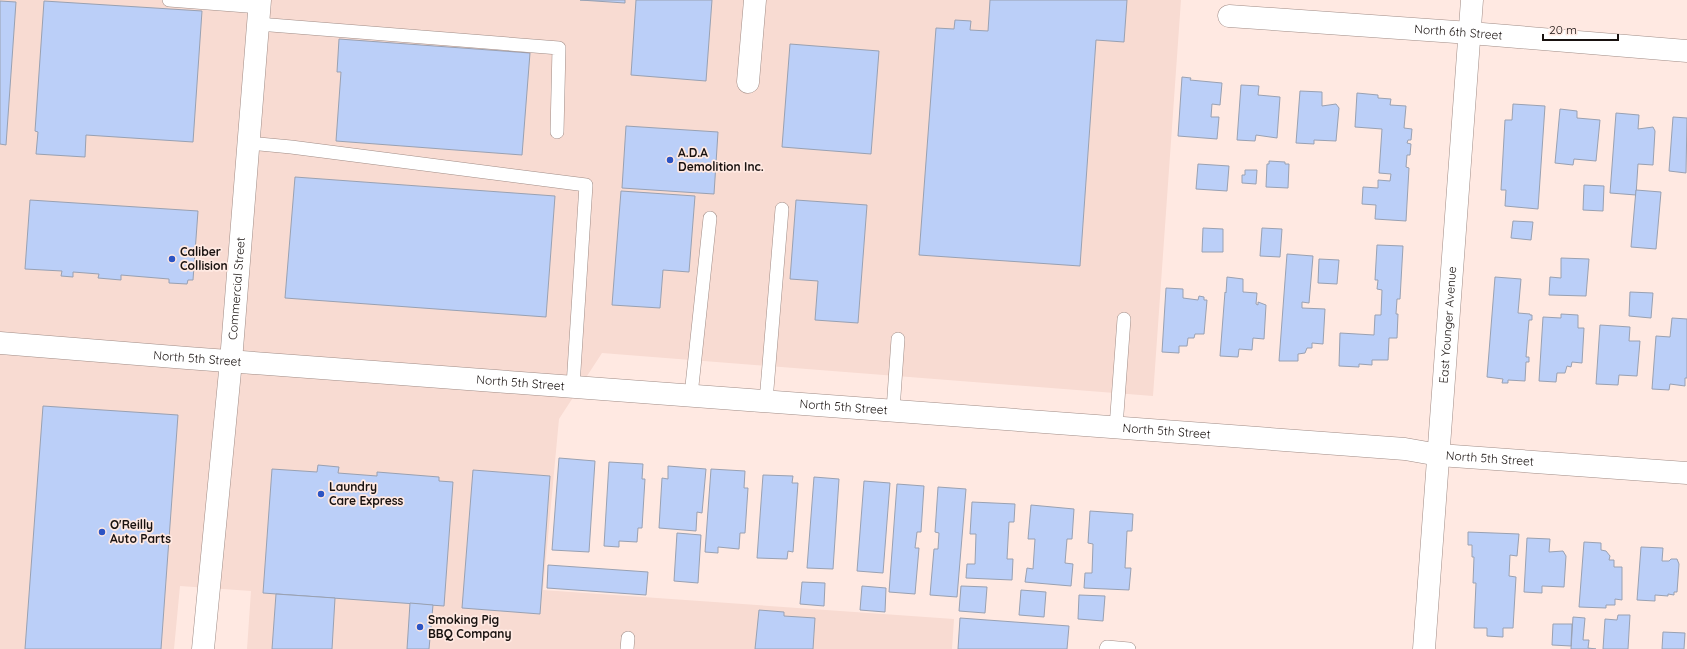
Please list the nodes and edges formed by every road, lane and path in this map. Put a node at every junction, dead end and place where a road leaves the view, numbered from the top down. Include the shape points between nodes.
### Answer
1 (169, 0) edge
2 (755, 0) edge
3 (1472, 0) edge
4 (260, 10) edge
5 (1230, 16) dead end
6 (1470, 33) junction
7 (1687, 51) edge
8 (748, 82) dead end
9 (557, 132) dead end
10 (249, 143) junction
11 (782, 209) dead end
12 (710, 218) dead end
13 (1124, 319) dead end
14 (898, 339) dead end
15 (0, 343) edge
16 (231, 361) junction
17 (573, 386) junction
18 (691, 395) junction
19 (766, 401) junction
20 (893, 410) junction
21 (1116, 427) junction
22 (1438, 455) junction
23 (1687, 473) edge
24 (203, 649) edge
25 (1106, 649) edge
26 (1129, 649) edge
27 (1424, 649) edge

1 - 4 lane
2 - 8 street
3 - 6 street, East Younger Avenue
4 - 9 lane via 559,48
4 - 10 street, Commercial Street
5 - 6 street, North 6th Street
6 - 7 street, North 6th Street
6 - 22 street, East Younger Avenue
10 - 16 street, Commercial Street
10 - 17 lane via 586,185
11 - 19 lane
12 - 18 lane
13 - 21 lane
14 - 20 lane
15 - 16 street, North 5th Street
16 - 17 street, North 5th Street
16 - 24 street, Commercial Street
17 - 18 street, North 5th Street
18 - 19 street, North 5th Street
19 - 20 street, North 5th Street
20 - 21 street, North 5th Street
21 - 22 street, North 5th Street via 1405,449
22 - 23 street, North 5th Street
22 - 27 street, East Younger Avenue
25 - 26 lane

